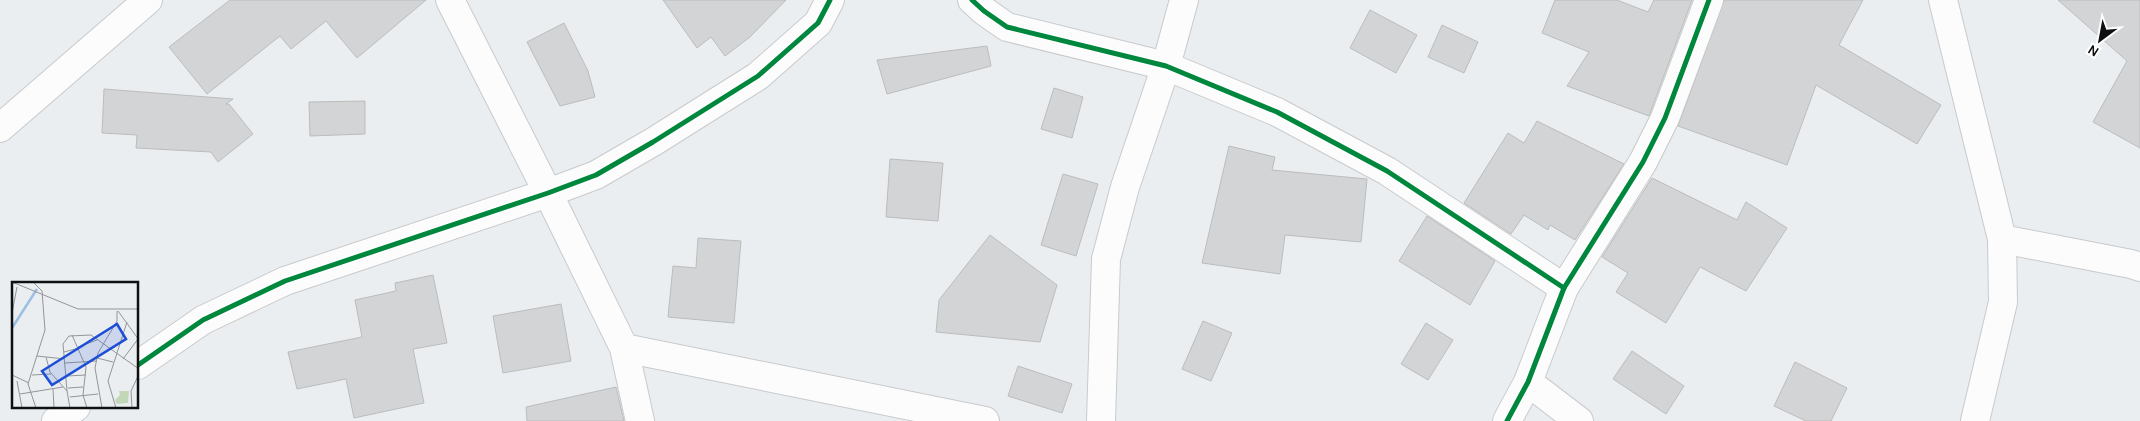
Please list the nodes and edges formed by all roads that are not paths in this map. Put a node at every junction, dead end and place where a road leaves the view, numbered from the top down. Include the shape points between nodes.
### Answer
1 (148, 0) edge
2 (450, 0) edge
3 (830, 0) edge
4 (972, 0) edge
5 (1184, 0) edge
6 (1709, 0) edge
7 (1943, 0) edge
8 (1166, 66) junction
9 (0, 128) edge
10 (548, 193) junction
11 (2002, 239) junction
12 (2140, 267) edge
13 (1564, 288) junction
14 (624, 348) junction
15 (139, 364) edge
16 (1528, 382) junction
17 (75, 408) edge
18 (56, 421) edge
19 (640, 421) edge
20 (985, 421) edge
21 (1101, 421) edge
22 (1507, 421) edge
23 (1580, 421) edge
24 (1975, 421) edge

1 - 9 street
2 - 10 street
3 - 10 street via 818,23 758,76 596,175
4 - 8 street via 1007,27
5 - 8 street
6 - 13 street via 1661,127 1643,162
7 - 11 street
8 - 13 street via 1276,112 1387,171
8 - 21 street via 1124,187 1106,259
10 - 14 street
10 - 15 street via 286,281 203,320
11 - 12 street
11 - 24 street via 2003,302
13 - 16 street
14 - 19 street
14 - 20 street
16 - 22 street
16 - 23 street
17 - 18 street

